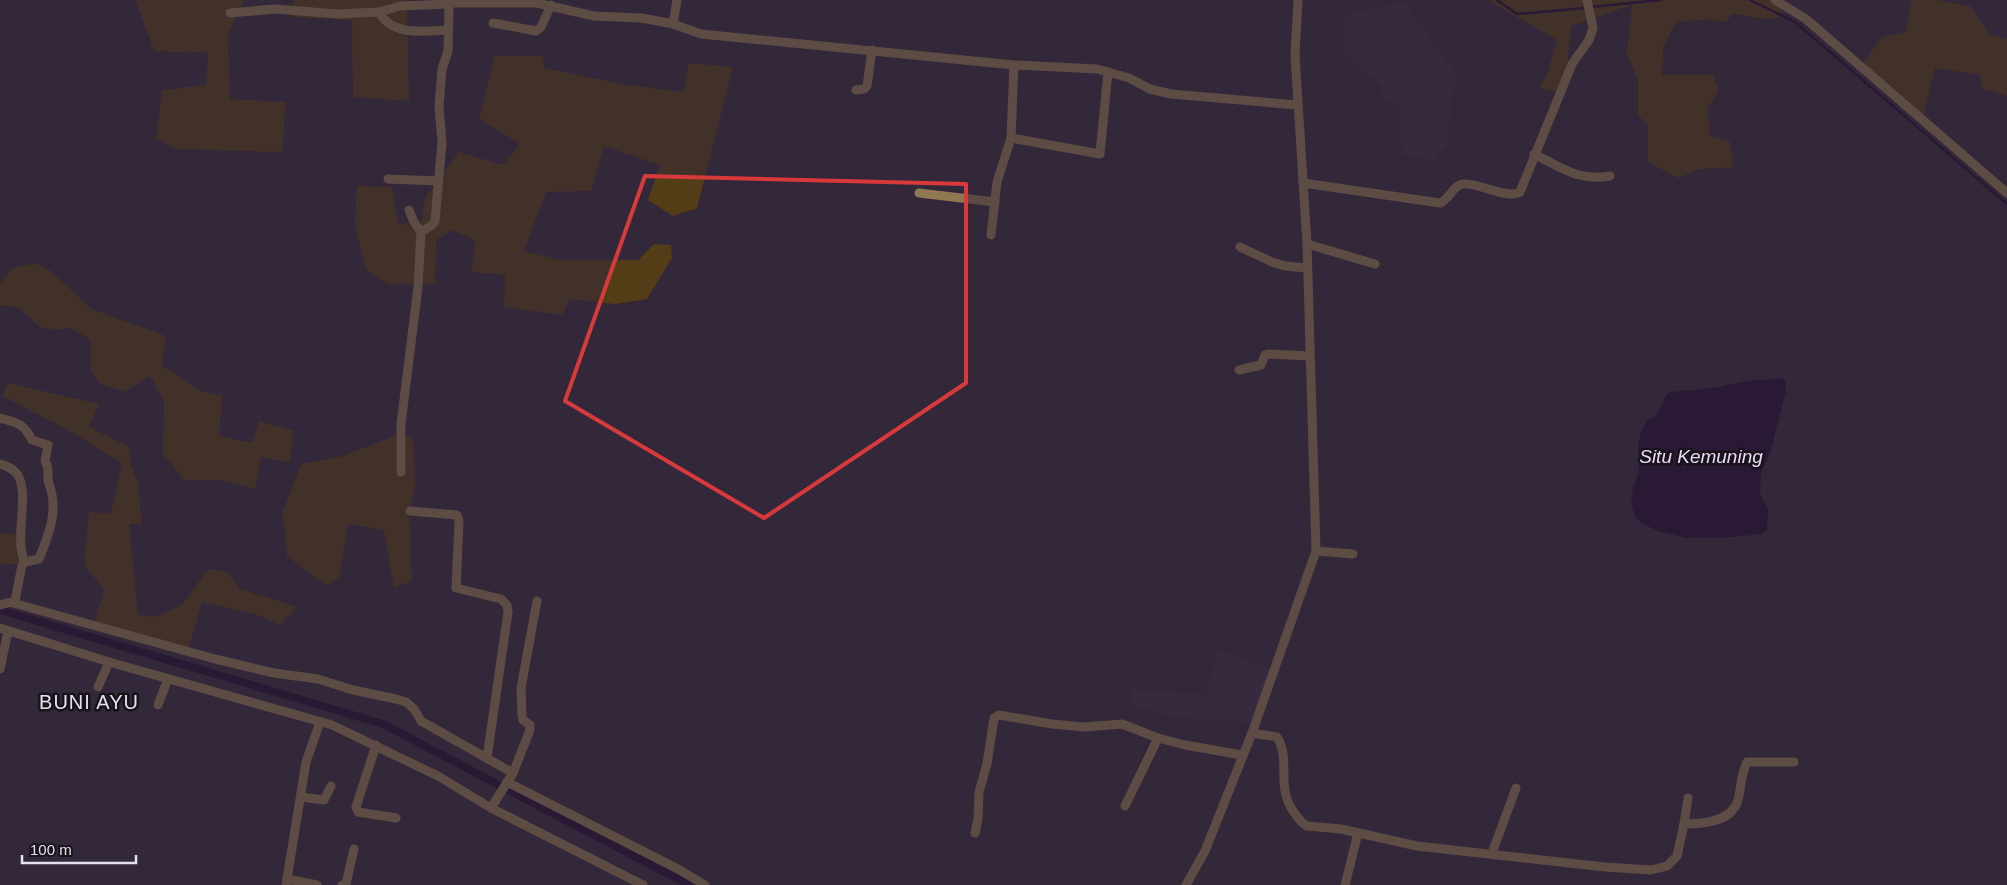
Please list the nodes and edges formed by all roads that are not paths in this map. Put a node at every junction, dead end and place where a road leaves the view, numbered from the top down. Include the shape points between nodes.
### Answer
1 (676, 0) edge
2 (1298, 0) edge
3 (1587, 0) edge
4 (1775, 0) edge
5 (449, 4) junction
6 (552, 5) junction
7 (379, 12) junction
8 (230, 13) dead end
9 (493, 23) dead end
10 (674, 24) junction
11 (449, 30) junction
12 (872, 50) junction
13 (1014, 65) junction
14 (1108, 72) junction
15 (856, 90) dead end
16 (1297, 106) junction
17 (1011, 138) junction
18 (1534, 154) junction
19 (1610, 176) dead end
20 (388, 179) dead end
21 (438, 182) junction
22 (1303, 183) junction
23 (919, 193) dead end
24 (2007, 193) edge
25 (995, 202) junction
26 (409, 210) dead end
27 (421, 232) junction
28 (991, 235) dead end
29 (1307, 244) junction
30 (1240, 247) dead end
31 (1375, 264) dead end
32 (1307, 268) junction
33 (1309, 356) junction
34 (1239, 370) dead end
35 (0, 418) edge
36 (0, 464) edge
37 (401, 472) dead end
38 (410, 511) dead end
39 (1316, 551) junction
40 (1353, 554) dead end
41 (25, 562) junction
42 (537, 601) dead end
43 (13, 603) junction
44 (0, 605) edge
45 (4, 630) edge
46 (109, 662) junction
47 (0, 668) edge
48 (168, 679) junction
49 (98, 687) dead end
50 (158, 705) dead end
51 (320, 722) junction
52 (1252, 733) junction
53 (1158, 738) junction
54 (376, 745) junction
55 (1242, 755) junction
56 (487, 758) junction
57 (1794, 762) dead end
58 (513, 773) junction
59 (506, 784) junction
60 (331, 786) dead end
61 (1516, 788) dead end
62 (301, 796) junction
63 (1688, 798) dead end
64 (493, 804) junction
65 (1125, 806) dead end
66 (396, 818) dead end
67 (1684, 824) junction
68 (1358, 832) junction
69 (975, 833) dead end
70 (354, 849) dead end
71 (1492, 853) junction
72 (286, 882) edge
73 (317, 885) edge
74 (342, 885) edge
75 (643, 885) edge
76 (705, 885) edge
77 (1186, 885) edge
78 (1345, 885) edge

1 - 10 street
2 - 16 street
3 - 18 street via 1593,28 1589,40 1572,64
4 - 24 street via 1806,19
5 - 6 street
5 - 7 street via 400,6
5 - 11 street
6 - 9 street via 536,31
6 - 10 street via 594,16 642,18
7 - 8 street via 338,14 275,9
7 - 11 street via 389,25 400,29 422,32
10 - 12 street via 701,34
11 - 21 street via 439,106 442,142
12 - 13 street
12 - 15 street via 867,86
13 - 14 street
13 - 17 street
14 - 16 street via 1172,94
14 - 17 street via 1100,154
16 - 22 street
17 - 25 street via 997,182
18 - 19 street via 1577,176 1597,179
18 - 22 street via 1517,194 1465,183 1457,185 1443,202 1435,203
20 - 21 street
21 - 27 street via 435,221
22 - 29 street
23 - 25 street
25 - 28 street
26 - 27 street
27 - 37 street via 418,288 401,424
29 - 31 street
29 - 32 street
30 - 32 street via 1272,262
32 - 33 street
33 - 34 street via 1268,354 1261,364
33 - 39 street
35 - 41 street via 25,428 32,440 48,445 45,461 52,488 52,523 39,559
36 - 41 street via 14,471 21,481
38 - 56 street via 457,515 456,588 501,599 507,605
39 - 40 street
39 - 52 street
41 - 43 street
42 - 58 street via 520,688 522,720 530,725 530,730
43 - 44 street
43 - 56 street via 215,659 274,673 318,678 406,702 414,708 420,721
45 - 46 street
45 - 47 street
46 - 48 street
46 - 49 street
48 - 50 street
48 - 51 street
51 - 54 street
51 - 62 street via 306,762
52 - 55 street
52 - 68 street via 1279,740 1285,798 1302,824
53 - 55 street
53 - 65 street
53 - 69 street via 1122,724 1084,727 996,716 979,792
54 - 64 street
54 - 66 street via 356,807 358,812
55 - 77 street via 1205,851
56 - 58 street
57 - 67 street via 1748,761 1737,802 1731,812 1712,822
58 - 59 street
59 - 64 street
59 - 76 street
60 - 62 street via 324,800
61 - 71 street
62 - 72 street
63 - 67 street
64 - 75 street
67 - 71 street via 1677,856 1667,866 1651,870
68 - 71 street via 1417,846
68 - 78 street
70 - 74 street via 349,876 346,884
72 - 73 street

